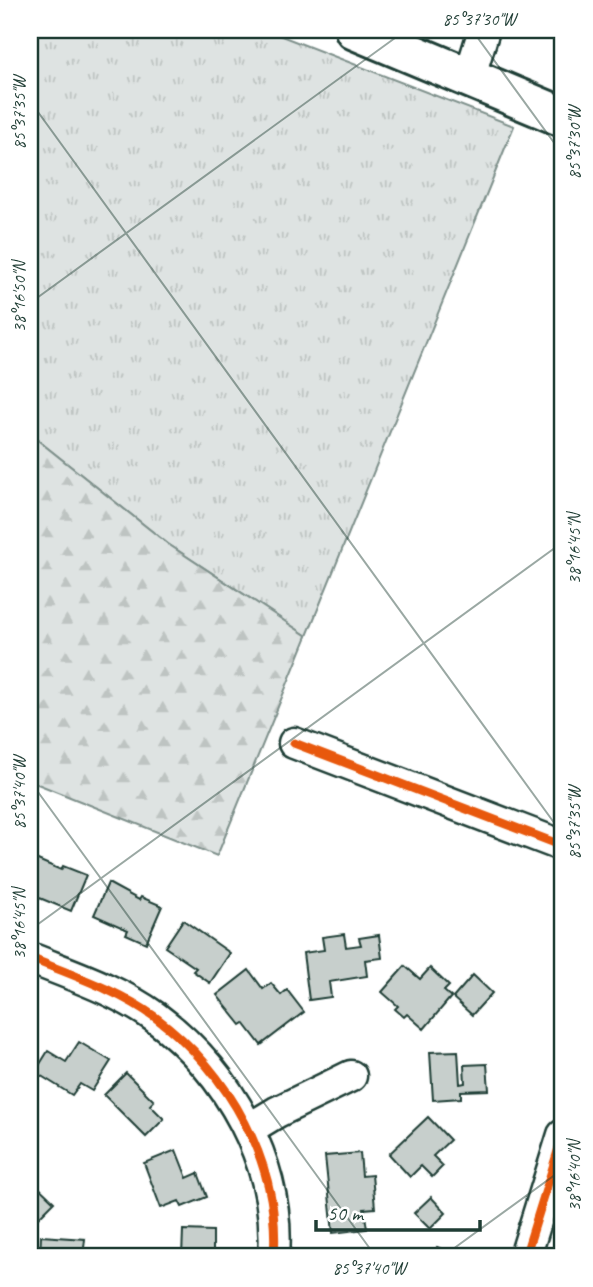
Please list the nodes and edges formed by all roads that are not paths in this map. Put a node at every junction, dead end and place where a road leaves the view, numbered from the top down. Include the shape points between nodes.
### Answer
1 (355, 30) edge
2 (484, 30) edge
3 (469, 78) junction
4 (563, 117) edge
5 (294, 743) dead end
6 (563, 846) edge
7 (30, 958) edge
8 (351, 1076) dead end
9 (249, 1129) junction
10 (563, 1135) edge
11 (274, 1257) edge
12 (526, 1257) edge

1 - 3 main road
2 - 3 street
3 - 4 main road
5 - 6 street
7 - 9 street via 121,996 155,1017 212,1072
8 - 9 street
9 - 11 street via 272,1206
10 - 12 street

